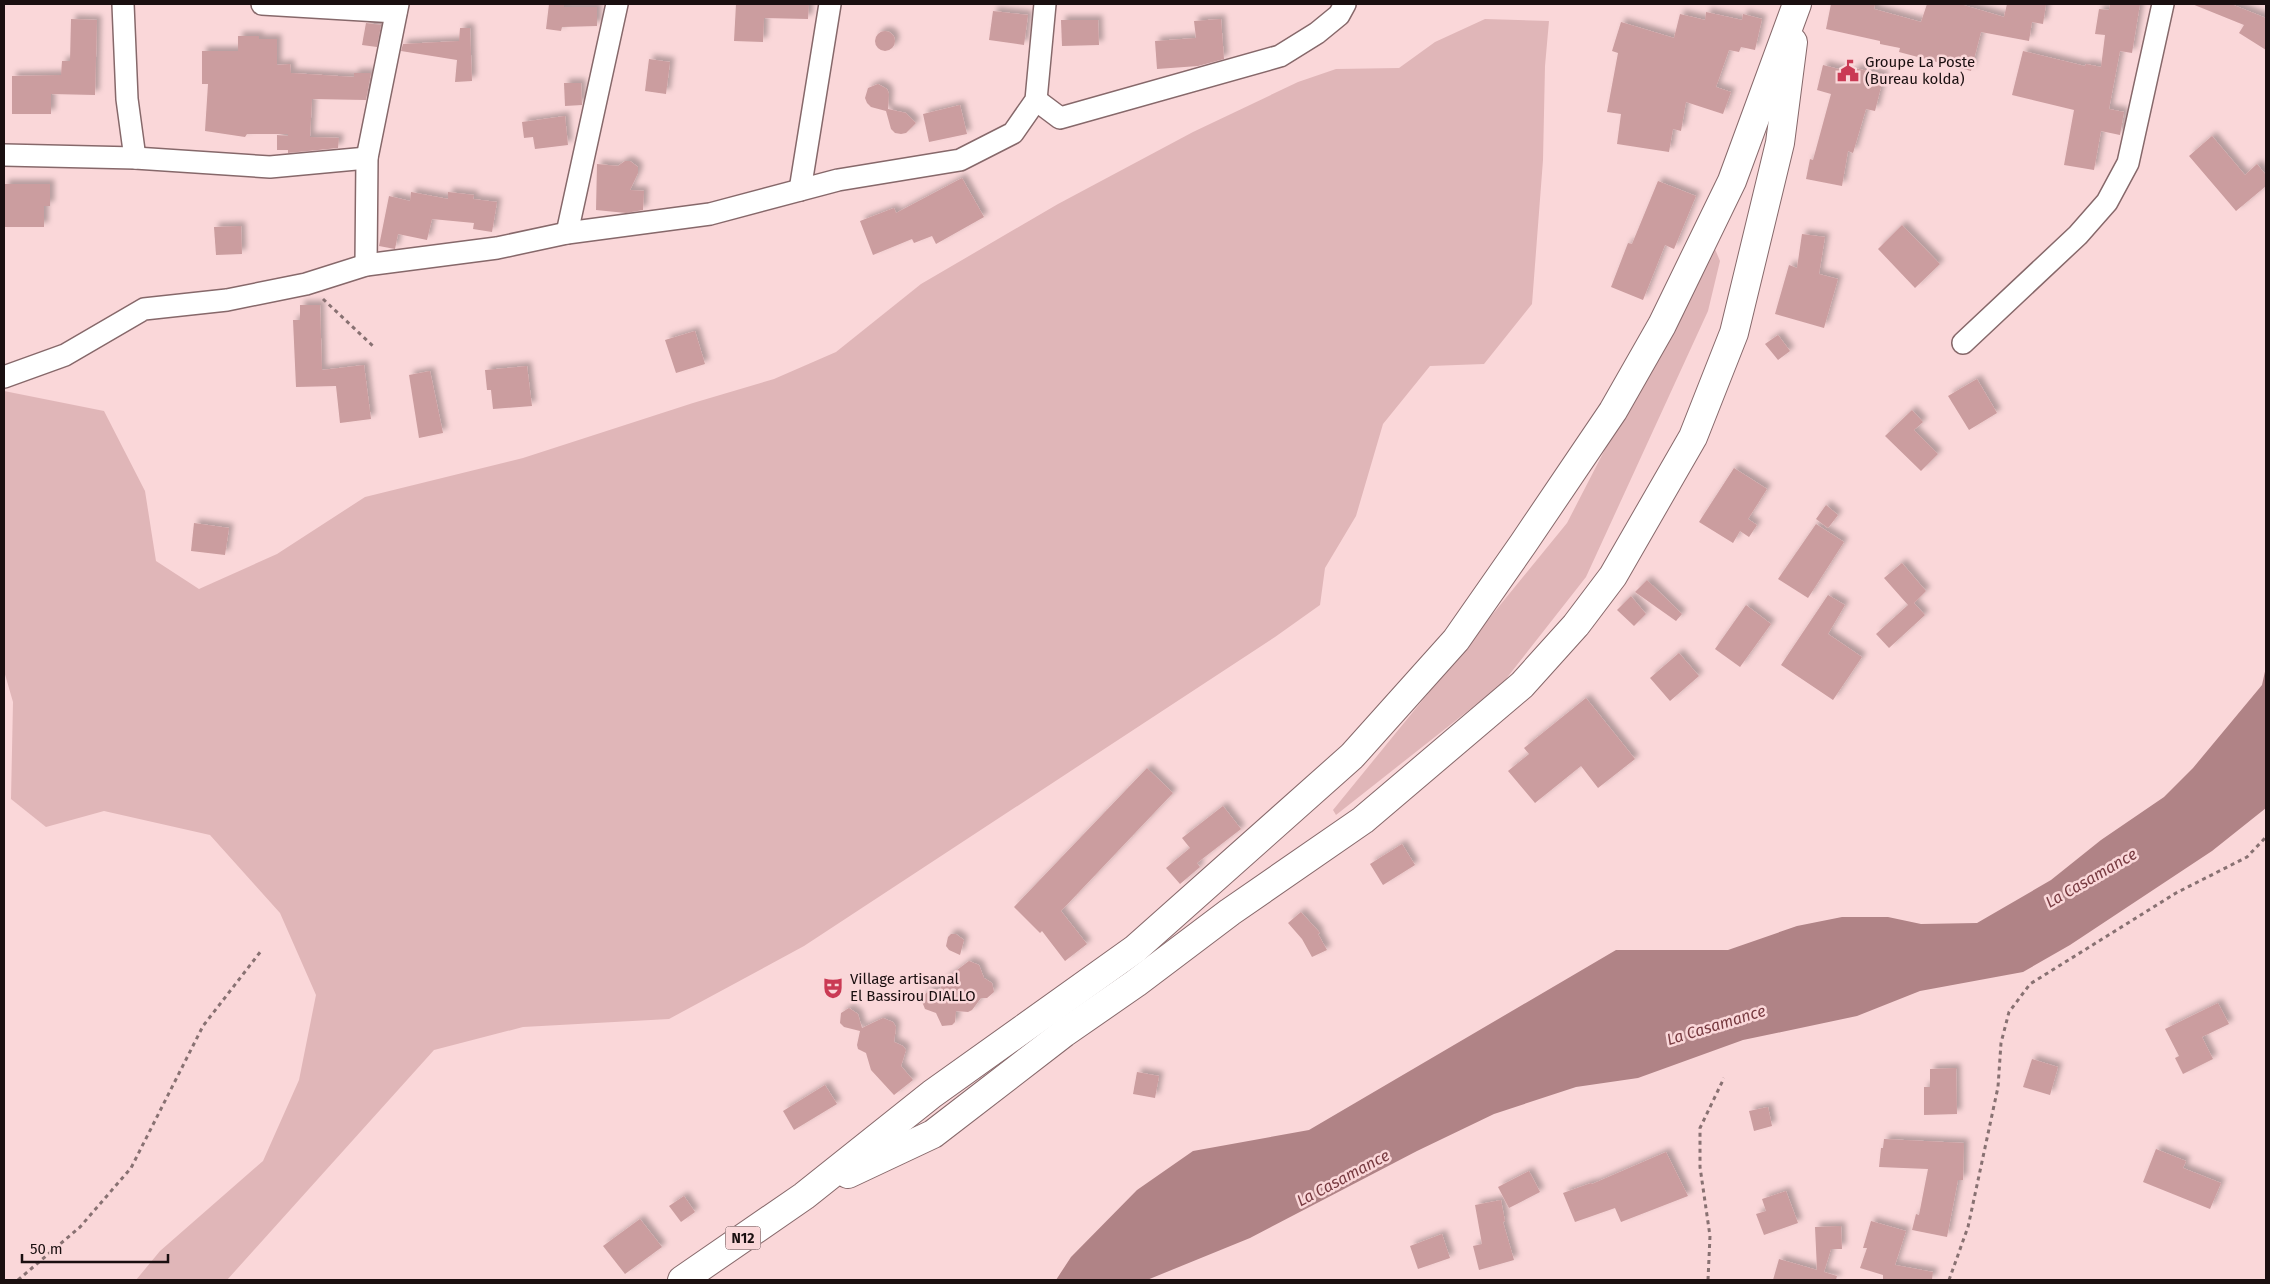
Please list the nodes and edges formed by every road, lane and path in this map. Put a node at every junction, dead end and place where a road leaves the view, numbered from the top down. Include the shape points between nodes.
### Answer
1 (123, 4) edge
2 (262, 4) edge
3 (617, 4) edge
4 (830, 4) edge
5 (1045, 4) edge
6 (1346, 4) edge
7 (1797, 4) edge
8 (2163, 4) edge
9 (397, 8) edge
10 (1036, 100) junction
11 (4, 155) edge
12 (135, 158) junction
13 (366, 158) junction
14 (800, 190) junction
15 (567, 233) junction
16 (366, 265) junction
17 (306, 284) junction
18 (1963, 343) dead end
19 (374, 347) dead end
20 (4, 377) edge
21 (2266, 838) edge
22 (261, 951) dead end
23 (1724, 1078) dead end
24 (804, 1196) junction
25 (18, 1280) edge
26 (682, 1280) edge
27 (1708, 1280) edge
28 (1949, 1280) edge

1 - 12 street via 127,99
2 - 9 street
3 - 15 street
4 - 14 street
5 - 10 street
6 - 10 street via 1339,15 1280,56 1060,118
7 - 24 main road via 1732,181 1662,325 1613,411 1456,640 1352,756 1135,949 932,1094
7 - 24 main road via 1780,143 1734,333 1693,437 1613,576 1576,625 1522,685 1363,820 1064,1033 933,1134
8 - 18 street via 2128,163 2107,202 2078,235
9 - 13 street
10 - 14 street via 1013,133 960,160 838,180
11 - 12 street
12 - 13 street via 270,167
13 - 16 street
14 - 15 street via 710,214
15 - 16 street via 497,248
16 - 17 street
17 - 19 path
17 - 20 street via 227,300 144,309 66,355
21 - 28 path via 2247,858 2176,893 2030,984 2009,1012 2001,1043 1998,1087 1968,1227
22 - 25 path via 203,1026 131,1168 80,1227
23 - 27 path via 1700,1128 1700,1167 1710,1236
24 - 26 main road, N12

